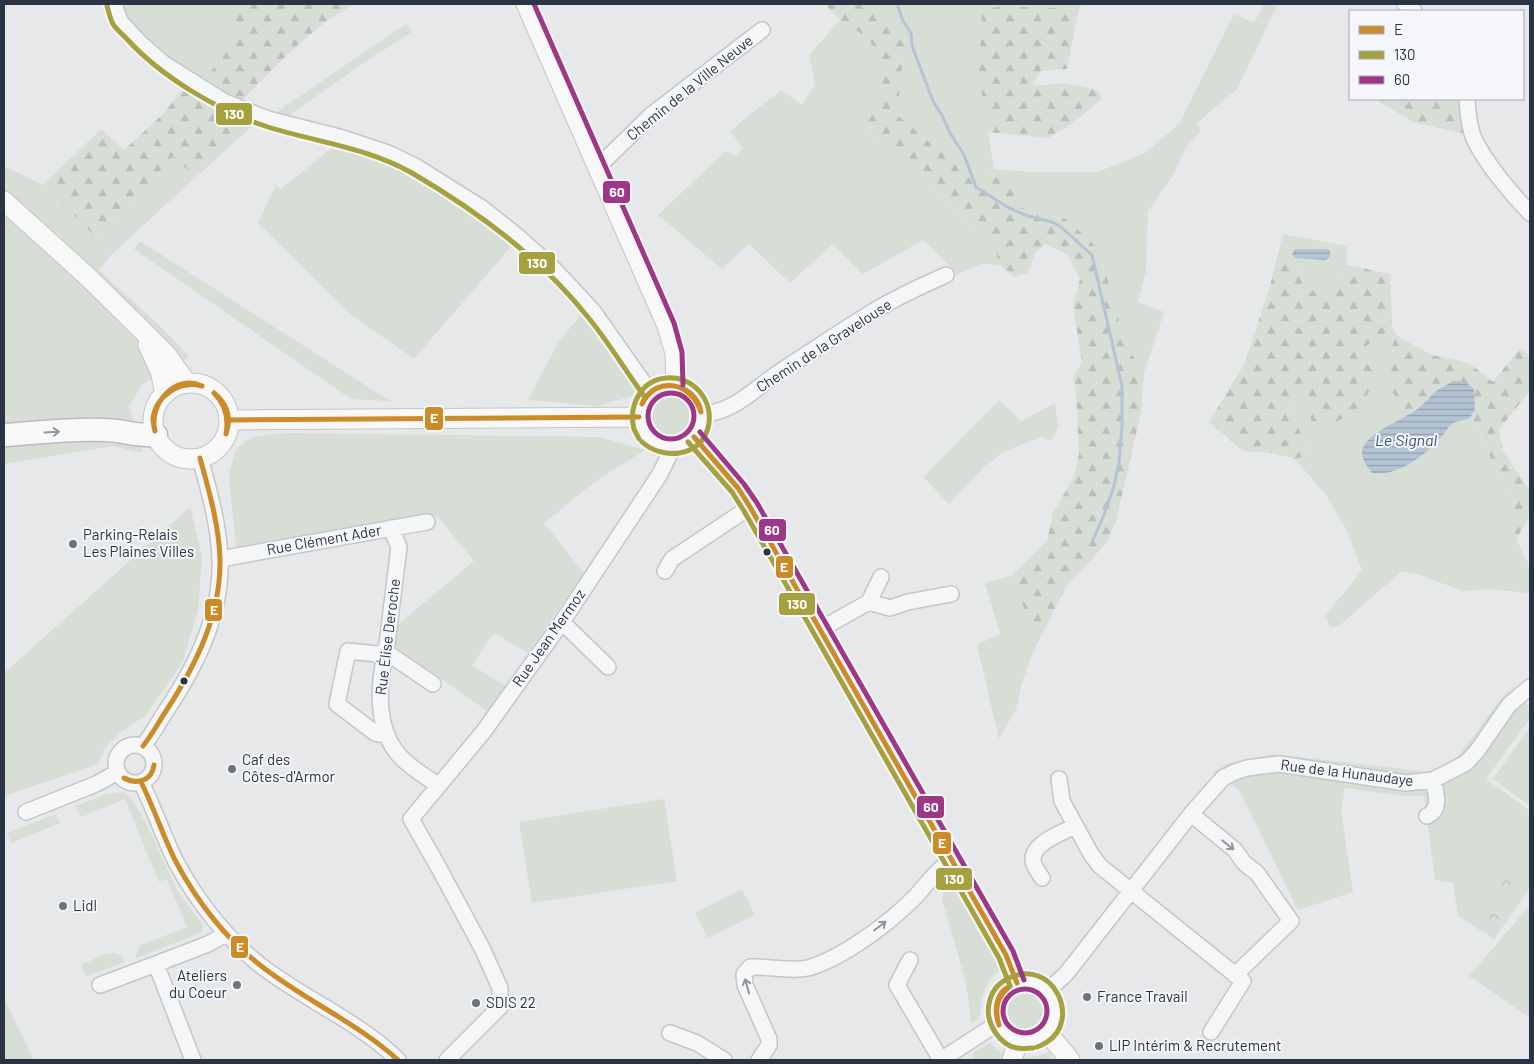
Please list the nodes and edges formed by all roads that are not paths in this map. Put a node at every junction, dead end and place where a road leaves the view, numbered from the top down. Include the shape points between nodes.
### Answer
1 (114, 4) edge
2 (526, 4) edge
3 (762, 30) dead end
4 (1467, 100) edge
5 (597, 168) junction
6 (4, 201) edge
7 (1530, 213) edge
8 (946, 275) dead end
9 (146, 334) junction
10 (186, 382) junction
11 (676, 385) junction
12 (650, 392) junction
13 (165, 394) junction
14 (702, 414) junction
15 (639, 417) junction
16 (228, 420) junction
17 (4, 435) edge
18 (156, 435) junction
19 (694, 438) junction
20 (673, 448) junction
21 (200, 458) junction
22 (750, 506) junction
23 (427, 522) dead end
24 (391, 528) junction
25 (220, 559) junction
26 (666, 571) dead end
27 (880, 576) dead end
28 (951, 594) dead end
29 (869, 602) junction
30 (562, 622) junction
31 (819, 630) junction
32 (386, 652) junction
33 (608, 667) dead end
34 (433, 684) dead end
35 (1530, 687) edge
36 (387, 734) junction
37 (143, 746) junction
38 (118, 772) junction
39 (1059, 779) dead end
40 (1433, 780) junction
41 (141, 782) junction
42 (438, 785) junction
43 (26, 812) dead end
44 (1191, 814) junction
45 (1427, 816) dead end
46 (1075, 826) junction
47 (951, 860) junction
48 (1042, 878) dead end
49 (1131, 891) junction
50 (226, 934) junction
51 (910, 960) dead end
52 (156, 964) junction
53 (1235, 975) junction
54 (1017, 983) junction
55 (100, 986) dead end
56 (1047, 991) junction
57 (998, 1023) junction
58 (1047, 1032) junction
59 (1211, 1032) dead end
60 (670, 1033) dead end
61 (1018, 1041) junction
62 (193, 1060) edge
63 (398, 1060) edge
64 (447, 1060) edge
65 (724, 1060) edge
66 (759, 1060) edge
67 (941, 1060) edge
68 (1012, 1060) edge
69 (1070, 1060) edge

1 - 12 street via 120,21 140,44 163,63 225,102 268,119 388,153 482,208 552,267 593,311
2 - 5 main road
3 - 5 street, Chemin de la Ville Neuve via 650,116
4 - 7 street via 1475,140
5 - 11 main road via 667,326 675,353
6 - 9 main road
8 - 14 street, Chemin de la Gravelouse via 875,310 731,406
9 - 10 main road via 166,354
9 - 13 main road
10 - 13 main road
10 - 16 main road via 205,386 214,392 227,409
11 - 12 main road via 658,387
11 - 14 main road via 694,395
12 - 15 main road via 640,408
13 - 18 main road via 154,411
14 - 19 main road
15 - 16 main road
15 - 20 main road via 646,436 654,443
16 - 21 main road via 228,430 221,444
17 -> 18 highway via 104,429
18 - 21 main road via 169,452 179,457
19 - 20 main road
19 - 22 main road
20 - 30 street, Rue Jean Mermoz via 660,474
21 - 25 street via 214,510
22 - 26 street via 672,559
22 - 31 main road
23 - 24 street, Rue Clément Ader
24 - 25 street, Rue Clément Ader
24 - 32 street, Rue Élise Deroche via 399,547
25 - 37 street via 215,606 196,661
27 - 29 street
28 - 29 street via 890,608
29 - 31 street
30 - 33 street
30 - 42 street, Rue Jean Mermoz via 484,731
31 - 47 main road
32 - 34 street
32 - 36 street, Rue Élise Deroche via 380,696
32 - 36 street via 348,651 337,704 375,733
35 - 40 street, Rue de la Hunaudaye via 1509,705 1466,763
36 - 42 street, Rue Élise Deroche via 405,761
37 - 38 street via 124,748 117,759
37 - 41 street via 152,755 154,768
38 - 41 street via 131,782
38 - 43 street
39 - 46 street via 1062,801
40 - 44 street, Rue de la Hunaudaye via 1406,783 1264,764 1223,778
40 - 45 street via 1437,805
41 - 50 street via 176,862
42 - 64 street, Rue Jean Mermoz via 411,819 482,948 500,988 500,1007
44 - 49 street, Rue de la Hunaudaye
44 -> 53 street via 1257,873 1291,921
46 - 48 street via 1038,846 1034,852 1033,861
46 - 49 street via 1100,866
47 - 54 main road via 1006,955
66 -> 47 street via 770,1038 745,985 744,974 750,968 762,966 808,968 832,958 881,927 915,898
49 - 53 street
49 - 56 street, Rue de la Hunaudaye via 1066,974
50 - 52 street
50 - 63 street via 261,966 378,1043
51 - 67 street via 897,985
52 - 55 street
52 - 62 street
53 - 59 street via 1243,981
54 - 56 main road via 1033,982
54 - 57 main road via 1008,987 996,1003
56 - 58 main road via 1055,1007 1055,1016
57 - 61 main road via 1002,1031
57 - 67 street
58 - 61 main road via 1033,1040
58 - 69 main road
60 - 65 street via 697,1043
61 - 68 main road

